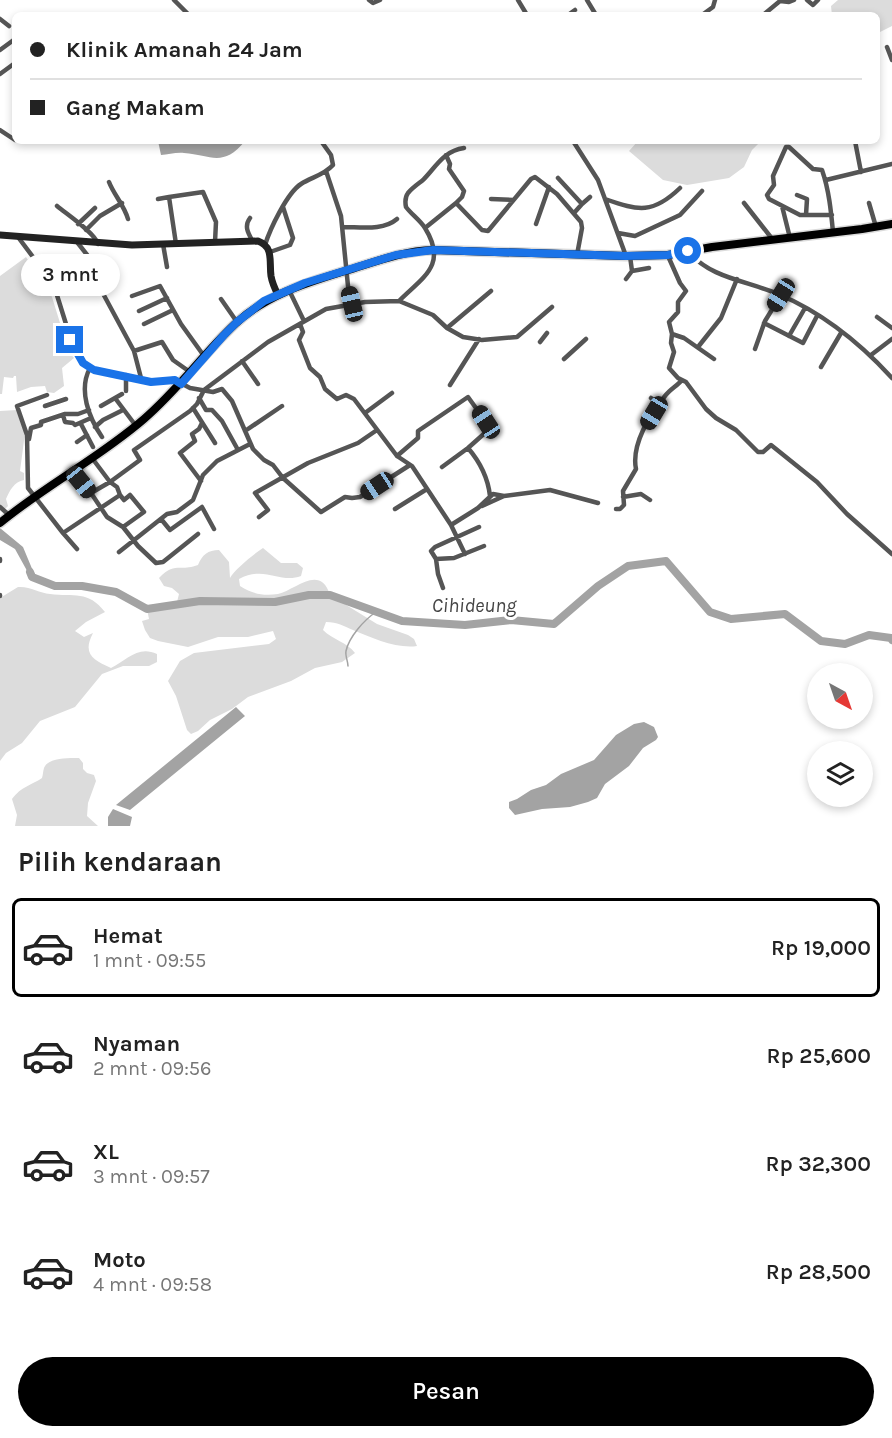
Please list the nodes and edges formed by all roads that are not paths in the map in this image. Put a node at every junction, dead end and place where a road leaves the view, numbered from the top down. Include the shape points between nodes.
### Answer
1 (174, 0) edge
2 (369, 0) edge
3 (380, 0) edge
4 (715, 0) edge
5 (794, 0) edge
6 (807, 0) edge
7 (818, 0) edge
8 (575, 10) dead end
9 (186, 12) edge
10 (572, 12) edge
11 (706, 12) edge
12 (767, 12) edge
13 (0, 19) edge
14 (9, 26) dead end
15 (886, 47) dead end
16 (892, 60) edge
17 (323, 144) edge
18 (575, 144) edge
19 (856, 144) edge
20 (464, 148) dead end
21 (446, 155) junction
22 (892, 164) edge
23 (326, 171) junction
24 (861, 172) junction
25 (558, 178) dead end
26 (826, 180) junction
27 (109, 182) dead end
28 (549, 187) junction
29 (680, 188) dead end
30 (702, 191) dead end
31 (797, 195) dead end
32 (169, 196) junction
33 (590, 197) dead end
34 (158, 199) dead end
35 (491, 199) dead end
36 (604, 199) junction
37 (513, 200) junction
38 (122, 203) junction
39 (456, 203) junction
40 (744, 203) dead end
41 (869, 203) dead end
42 (582, 204) junction
43 (57, 206) dead end
44 (782, 206) junction
45 (283, 207) junction
46 (95, 208) dead end
47 (574, 213) junction
48 (806, 215) junction
49 (832, 215) junction
50 (128, 219) dead end
51 (250, 219) dead end
52 (397, 219) dead end
53 (78, 224) junction
54 (536, 224) dead end
55 (892, 224) edge
56 (343, 227) junction
57 (876, 227) junction
58 (424, 228) junction
59 (86, 230) junction
60 (833, 232) junction
61 (618, 233) junction
62 (0, 236) edge
63 (17, 236) junction
64 (790, 238) junction
65 (252, 240) junction
66 (773, 240) junction
67 (77, 242) junction
68 (215, 242) junction
69 (99, 244) junction
70 (163, 244) junction
71 (176, 244) junction
72 (265, 245) junction
73 (433, 250) junction
74 (688, 251) junction
75 (270, 252) junction
76 (577, 255) junction
77 (668, 255) junction
78 (628, 256) junction
79 (167, 267) dead end
80 (649, 268) dead end
81 (347, 270) junction
82 (632, 271) junction
83 (93, 275) junction
84 (626, 279) dead end
85 (737, 279) junction
86 (289, 290) junction
87 (491, 291) dead end
88 (56, 292) junction
89 (278, 295) junction
90 (781, 295) junction
91 (132, 296) dead end
92 (167, 298) junction
93 (221, 299) dead end
94 (399, 301) junction
95 (352, 304) junction
96 (552, 307) dead end
97 (805, 308) junction
98 (173, 310) junction
99 (139, 311) dead end
100 (817, 316) junction
101 (877, 317) dead end
102 (237, 322) junction
103 (302, 322) junction
104 (144, 324) dead end
105 (764, 324) junction
106 (447, 328) junction
107 (892, 328) edge
108 (548, 333) dead end
109 (841, 333) junction
110 (672, 334) junction
111 (789, 336) junction
112 (479, 339) junction
113 (586, 339) dead end
114 (892, 339) edge
115 (540, 342) dead end
116 (698, 347) junction
117 (755, 349) dead end
118 (134, 351) junction
119 (871, 355) junction
120 (204, 356) junction
121 (714, 358) dead end
122 (564, 359) dead end
123 (242, 361) junction
124 (821, 367) dead end
125 (90, 368) junction
126 (190, 372) junction
127 (126, 377) junction
128 (141, 378) junction
129 (892, 378) edge
130 (682, 380) junction
131 (181, 384) junction
132 (258, 384) dead end
133 (450, 385) dead end
134 (204, 390) junction
135 (392, 393) dead end
136 (47, 395) dead end
137 (115, 398) junction
138 (199, 398) junction
139 (651, 398) dead end
140 (66, 399) dead end
141 (659, 404) junction
142 (101, 406) dead end
143 (282, 406) dead end
144 (193, 408) junction
145 (89, 410) junction
146 (123, 410) junction
147 (365, 413) junction
148 (63, 415) junction
149 (55, 417) junction
150 (91, 418) junction
151 (202, 423) junction
152 (81, 424) junction
153 (136, 426) junction
154 (96, 429) junction
155 (377, 430) junction
156 (245, 431) junction
157 (88, 435) junction
158 (102, 437) dead end
159 (28, 442) junction
160 (77, 442) dead end
161 (215, 443) dead end
162 (250, 444) junction
163 (93, 447) dead end
164 (468, 448) junction
165 (238, 450) junction
166 (397, 456) junction
167 (92, 458) junction
168 (410, 465) junction
169 (442, 467) dead end
170 (73, 471) junction
171 (283, 478) junction
172 (201, 481) junction
173 (110, 482) junction
174 (427, 489) junction
175 (91, 493) junction
176 (120, 495) junction
177 (490, 496) junction
178 (504, 496) junction
179 (34, 497) junction
180 (623, 497) junction
181 (650, 500) dead end
182 (598, 503) dead end
183 (0, 507) edge
184 (100, 507) junction
185 (478, 507) junction
186 (395, 509) dead end
187 (616, 509) dead end
188 (9, 515) junction
189 (259, 517) dead end
190 (161, 519) junction
191 (0, 523) edge
192 (451, 525) junction
193 (123, 527) junction
194 (479, 527) dead end
195 (214, 529) dead end
196 (63, 533) junction
197 (198, 534) dead end
198 (457, 537) junction
199 (133, 541) junction
200 (484, 546) dead end
201 (77, 549) dead end
202 (119, 552) dead end
203 (465, 554) junction
204 (892, 554) edge
205 (436, 559) junction
206 (443, 588) dead end

1 - 9 street
2 - 3 street
4 - 11 street
5 - 12 street via 780,1
6 - 7 street via 813,5
8 - 10 street
13 - 14 street
15 - 16 street
17 - 23 street via 333,160
18 - 36 street via 593,171
19 - 24 street
20 - 21 street
21 - 39 street via 449,169 464,191
21 - 58 street via 406,198 406,207
22 - 24 street
23 - 45 street via 298,186
23 - 56 street
24 - 26 street
25 - 42 street
26 - 44 street via 822,170 813,169 786,147 767,195
26 - 49 street
27 - 38 street
28 - 37 street via 533,177
28 - 47 street
28 - 54 street
29 - 36 street via 649,209
30 - 61 street via 680,215 635,236
31 - 48 street via 807,199
32 - 34 street
32 - 68 street via 204,193 216,222
32 - 71 street
33 - 42 street
35 - 37 street
36 - 61 street
37 - 39 street via 486,231
38 - 50 street
38 - 59 street
39 - 58 street
40 - 66 street
41 - 57 street
42 - 47 street
43 - 53 street
44 - 48 street
44 - 64 street
45 - 72 street via 271,225
45 - 75 street via 293,238 290,245
46 - 53 street
47 - 76 street via 582,225
48 - 49 street
49 - 60 street
51 - 65 street via 247,230
52 - 56 street via 382,227
53 - 59 street
55 - 57 highway
56 - 81 street
57 - 60 highway
58 - 73 street
59 - 69 street
60 - 64 highway
61 - 78 street
62 - 63 main road
63 - 67 main road
63 - 88 street
64 - 66 highway
65 - 68 main road
65 - 72 main road
66 - 74 highway
67 - 69 main road
67 - 83 street via 98,268
68 - 71 main road
69 - 70 main road
70 - 71 main road
70 - 79 street
72 - 75 main road
73 - 76 highway
73 - 81 highway via 396,255
73 - 94 street via 435,259 428,273
74 - 77 highway
74 - 85 street via 707,269
75 - 89 main road
76 - 78 highway
77 - 78 highway
77 - 110 street via 686,291 678,302 678,312 669,322
78 - 82 street
80 - 82 street
81 - 86 highway
81 - 95 street
82 - 84 street
83 - 88 street
83 - 118 street
85 - 90 street
85 - 116 street via 721,318
86 - 89 highway
86 - 103 street
87 - 106 street
88 - 125 street via 70,340
89 - 102 highway
90 - 97 street
90 - 105 street
91 - 92 street via 158,286
92 - 98 street
92 - 99 street
93 - 102 street
94 - 95 street
94 - 106 street via 426,311
95 - 103 street via 326,309
96 - 112 street via 517,337
97 - 100 street
97 - 111 street
98 - 104 street
98 - 120 street
100 - 109 street
100 - 111 street via 804,342
101 - 107 street
102 - 120 highway
103 - 123 street
103 - 147 street via 299,340 325,389 337,399 346,395 354,399
105 - 111 street
105 - 117 street
106 - 112 street via 463,337
108 - 115 street
109 - 119 street
109 - 124 street
110 - 116 street
110 - 130 street via 674,355 669,368
112 - 133 street
113 - 122 street
114 - 119 street
116 - 121 street
118 - 126 street via 162,342 173,360
118 - 128 street
119 - 129 street
120 - 126 highway
123 - 132 street
123 - 134 street
125 - 127 street
125 - 145 street via 84,393
126 - 131 highway
127 - 128 street
127 - 137 street via 124,393
128 - 131 street via 151,382 172,379
130 - 141 street
130 - 204 street via 706,409 758,452 771,445 800,467
131 - 134 street
131 - 153 highway
134 - 138 street
134 - 156 street via 222,389 227,394
135 - 147 street
136 - 159 street via 16,406
137 - 142 street
137 - 146 street
138 - 144 street
138 - 165 street via 206,410 212,410 222,421
139 - 141 street
140 - 149 street via 48,405
141 - 180 street via 636,443 636,469 622,491
143 - 156 street
144 - 151 street
144 - 173 street via 134,450 140,460
145 - 148 street
145 - 150 street
146 - 153 street
146 - 154 street via 103,420
147 - 155 street
148 - 149 street
148 - 152 street via 67,423
149 - 159 street via 31,428
150 - 152 street
150 - 154 street
151 - 161 street
151 - 172 street via 192,434 195,441 180,453
152 - 157 street
153 - 167 highway
154 - 157 street
154 - 158 street
155 - 166 street
155 - 171 street
156 - 162 street
157 - 160 street
157 - 163 street
159 - 179 street via 27,484
162 - 165 street
162 - 171 street
164 - 166 street via 487,426 468,397 418,431 418,438
164 - 169 street
164 - 177 street via 487,479
165 - 172 street via 217,460
166 - 168 street
167 - 170 highway
167 - 173 street
168 - 171 street via 360,497 345,497 324,511
168 - 174 street
170 - 175 street
170 - 179 highway
171 - 189 street via 255,493 268,510
172 - 190 street via 195,498
173 - 175 street
173 - 176 street
174 - 186 street
174 - 192 street
175 - 184 street
176 - 184 street
176 - 193 street via 124,500 130,495 144,512
177 - 178 street
177 - 185 street
178 - 182 street via 549,490
178 - 185 street
179 - 188 highway
179 - 196 street
180 - 181 street via 641,494
180 - 187 street via 624,506
183 - 188 street
184 - 193 street
184 - 196 street
185 - 192 street
188 - 191 highway
190 - 195 street via 170,530 203,507
190 - 199 street
192 - 198 street
193 - 199 street
194 - 198 street
196 - 201 street
197 - 199 street via 158,564
198 - 203 street
198 - 205 street via 433,548 431,554
199 - 202 street
200 - 203 street
203 - 205 street
205 - 206 street

